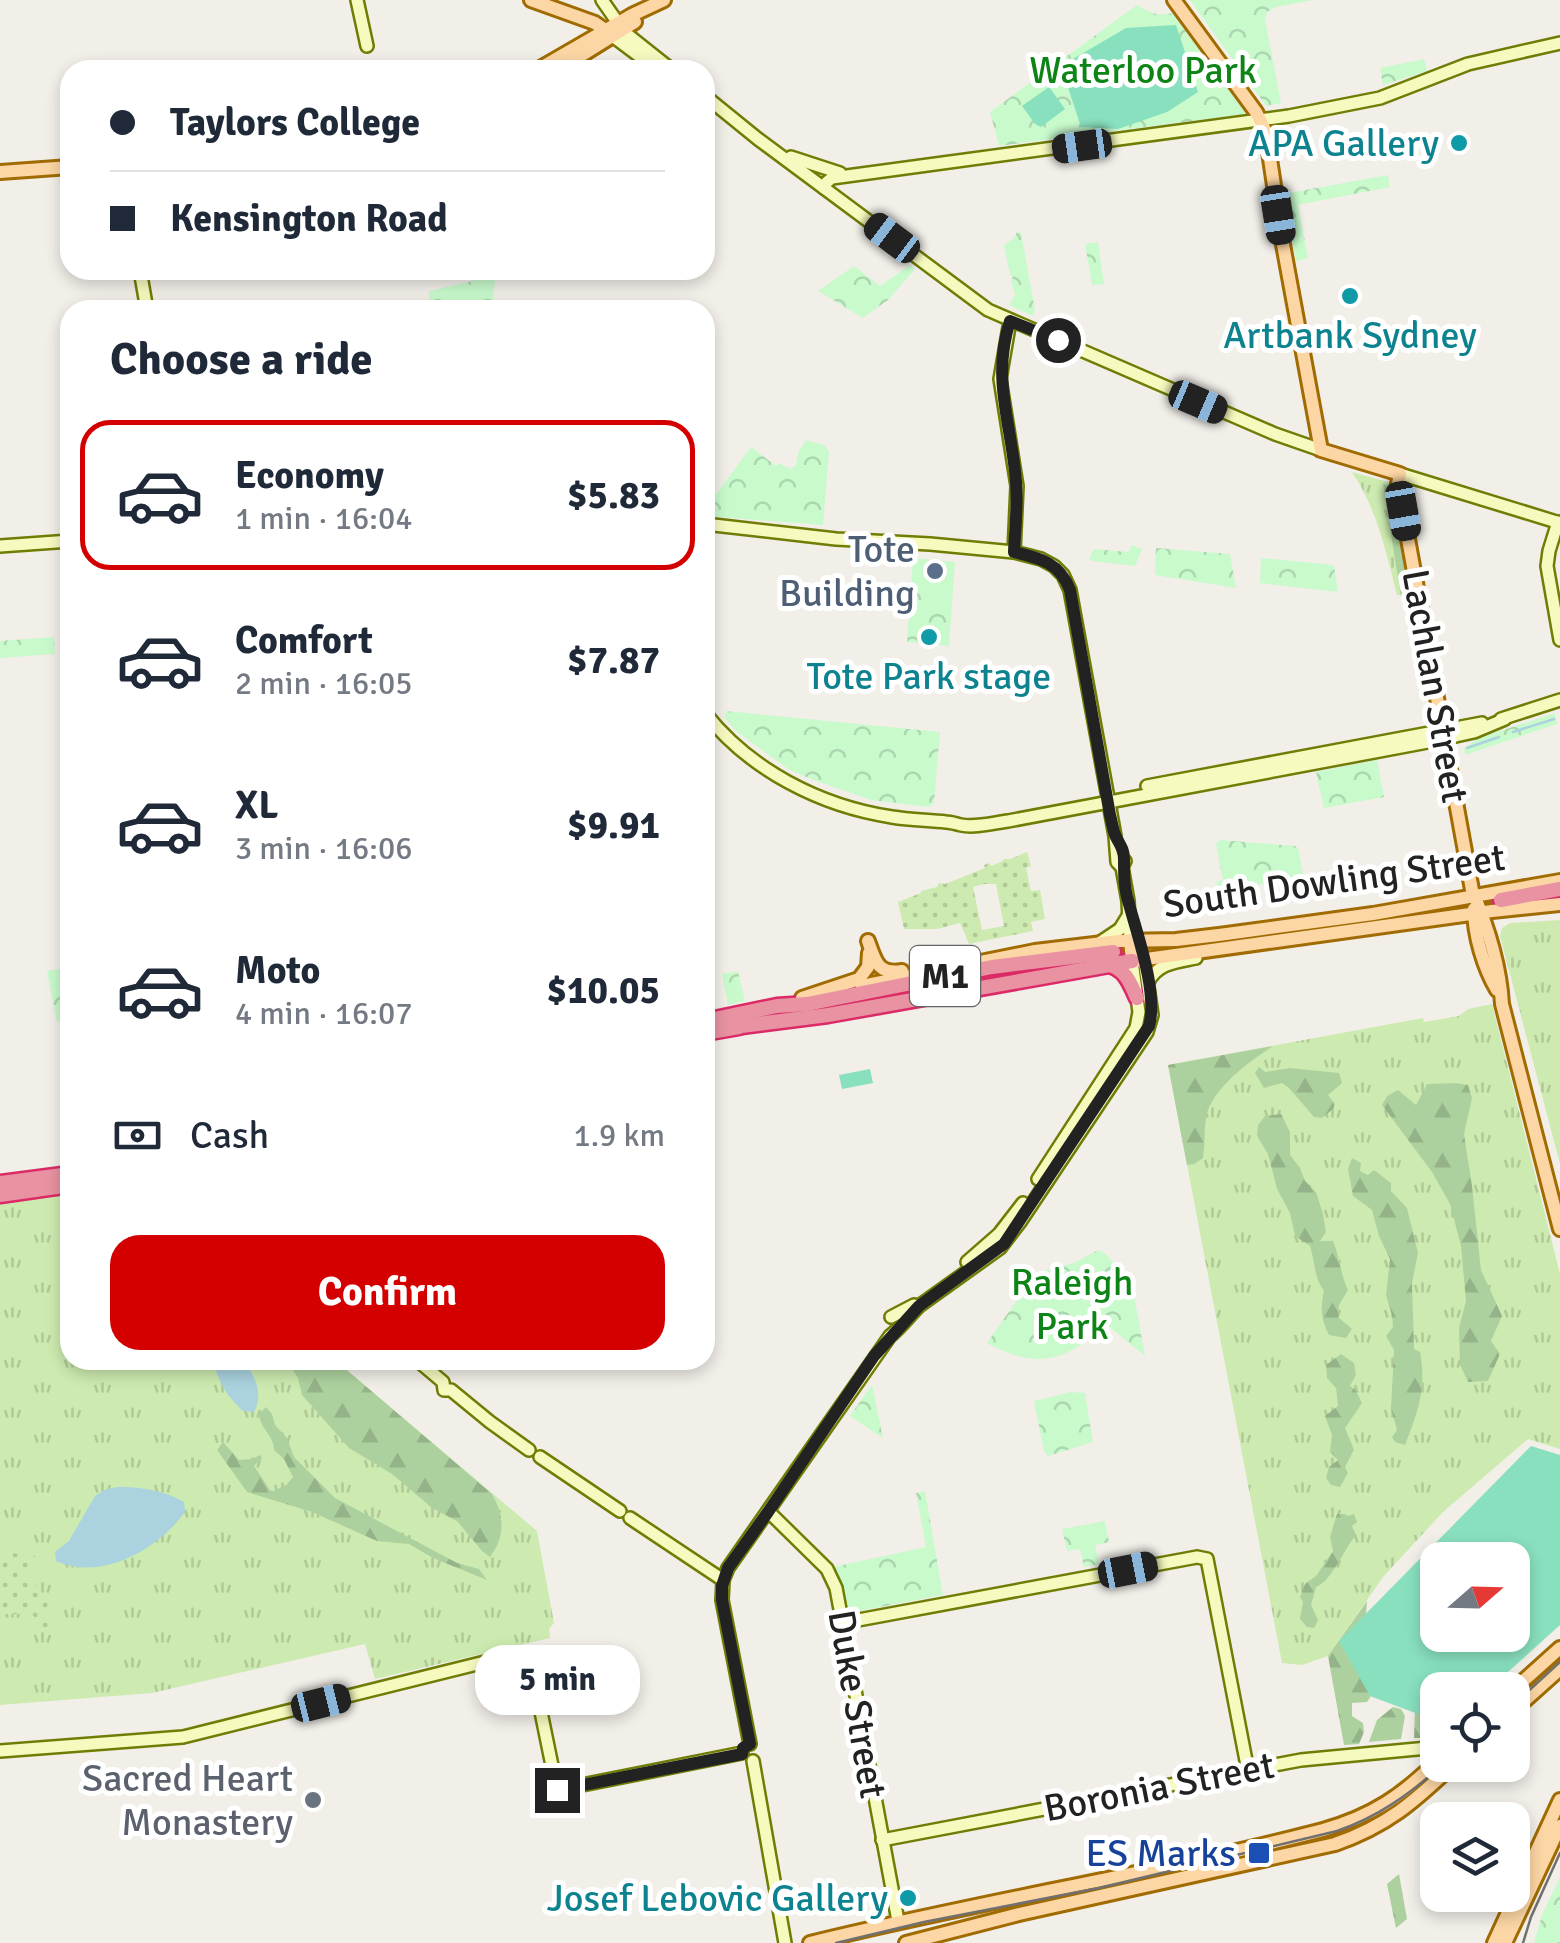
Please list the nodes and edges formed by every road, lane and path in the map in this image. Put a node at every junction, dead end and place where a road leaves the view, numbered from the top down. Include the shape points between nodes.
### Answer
1 (357, 0) edge
2 (531, 0) edge
3 (554, 0) edge
4 (594, 0) edge
5 (602, 0) edge
6 (1174, 0) edge
7 (658, 4) edge
8 (613, 28) junction
9 (1560, 42) edge
10 (638, 43) junction
11 (368, 46) dead end
12 (554, 60) edge
13 (571, 60) edge
14 (647, 60) edge
15 (659, 60) edge
16 (715, 106) edge
17 (1261, 120) junction
18 (773, 150) junction
19 (60, 168) edge
20 (0, 172) edge
21 (852, 176) junction
22 (824, 188) junction
23 (1010, 321) junction
24 (1321, 450) junction
25 (1400, 474) junction
26 (1559, 522) edge
27 (715, 525) edge
28 (60, 542) edge
29 (0, 546) edge
30 (1014, 552) junction
31 (1560, 640) edge
32 (1560, 700) edge
33 (715, 724) edge
34 (1445, 734) junction
35 (1107, 798) junction
36 (1560, 881) edge
37 (1560, 889) edge
38 (1475, 897) junction
39 (1501, 900) tunnel mouth
40 (1128, 901) junction
41 (1560, 904) edge
42 (1517, 909) junction
43 (1478, 914) junction
44 (1129, 915) junction
45 (1447, 918) junction
46 (1135, 940) junction
47 (1489, 942) junction
48 (1098, 943) junction
49 (1228, 947) junction
50 (1484, 956) junction
51 (1110, 958) junction
52 (1138, 960) junction
53 (957, 966) junction
54 (1012, 972) tunnel mouth
55 (1148, 983) junction
56 (1502, 997) junction
57 (802, 998) junction
58 (1138, 998) junction
59 (777, 1006) junction
60 (715, 1018) edge
61 (734, 1028) junction
62 (715, 1031) edge
63 (60, 1175) edge
64 (0, 1183) edge
65 (60, 1186) edge
66 (0, 1194) edge
67 (1016, 1212) junction
68 (1560, 1229) edge
69 (1008, 1239) junction
70 (981, 1251) junction
71 (894, 1325) junction
72 (429, 1370) edge
73 (768, 1512) junction
74 (723, 1580) junction
75 (842, 1624) junction
76 (1560, 1648) edge
77 (1560, 1669) edge
78 (1530, 1675) edge
79 (1560, 1686) edge
80 (1535, 1692) junction
81 (1530, 1696) edge
82 (1420, 1748) edge
83 (0, 1751) edge
84 (748, 1753) junction
85 (1248, 1770) junction
86 (1420, 1777) edge
87 (1434, 1782) edge
88 (1560, 1800) edge
89 (1560, 1826) edge
90 (882, 1840) junction
91 (898, 1921) junction
92 (785, 1943) edge
93 (810, 1943) edge
94 (906, 1943) edge
95 (1494, 1943) edge
96 (1505, 1943) edge

1 - 11 street
2 - 8 main road
3 - 8 main road
4 - 8 street
5 - 8 street
6 - 17 main road
7 - 8 main road
7 - 10 street via 637,28
8 - 10 street
8 - 12 main road
8 - 13 main road
8 - 14 street
9 - 17 street via 1468,64 1380,98
10 - 15 street
16 - 18 street
17 - 21 street
17 - 24 main road
18 - 21 street
18 - 22 street
19 - 20 main road
21 - 22 street
22 - 23 street
23 - 24 street
23 - 30 street via 1000,379 1017,486
24 - 25 main road
25 - 26 street
25 - 34 main road, Lachlan Street
26 - 31 street via 1547,560
27 - 30 street
28 - 29 street
30 - 35 street via 1049,562 1067,582
32 - 34 street
33 - 35 street via 752,760 806,791 868,813 951,822
34 - 35 street
34 - 38 main road, Lachlan Street
35 - 40 street via 1122,844
36 - 38 main road, South Dowling Street
37 - 39 highway
38 - 43 main road, Lachlan Street
38 - 46 main road, South Dowling Street via 1219,935
40 - 44 street
40 - 46 street
41 - 42 main road, South Dowling Street
42 - 43 main road, South Dowling Street
42 - 47 main road via 1494,922
43 - 45 main road, South Dowling Street
43 - 47 main road
43 - 50 main road
44 - 46 street
44 - 48 street
45 - 49 main road, South Dowling Street
45 - 50 main road
46 - 48 main road, South Dowling Street
46 - 52 main road
47 - 56 main road
48 - 53 main road, South Dowling Street
49 - 52 main road, South Dowling Street
49 - 55 street via 1164,964
50 - 56 main road
51 - 52 highway
51 - 58 highway
51 - 59 highway, M1 via 1004,965
51 - 61 highway
52 - 55 street
52 - 58 street
53 - 57 main road, South Dowling Street
53 - 57 main road via 887,972 868,940 869,964 861,978
54 - 61 highway, M1
55 - 69 street via 1147,1032
56 - 68 main road
57 - 59 main road, South Dowling Street
58 - 67 street via 1136,1028
59 - 60 highway, South Dowling Street / M1
61 - 62 highway, M1
63 - 64 highway
65 - 66 highway
67 - 69 street
67 - 70 street
69 - 70 street
69 - 71 street
70 - 71 street
71 - 73 street
72 - 74 street via 490,1422
73 - 74 street
73 - 75 street, Duke Street via 827,1568
74 - 84 street
75 - 85 street via 1206,1559
75 - 90 street, Duke Street
76 - 78 main road
77 - 80 main road
79 - 80 main road
80 - 81 main road
82 - 85 street, Boronia Street
83 - 84 street via 183,1737 501,1657 525,1661 534,1673 557,1790
84 - 92 street
85 - 90 street, Boronia Street
86 - 91 main road via 1384,1806 1335,1827
87 - 94 main road via 1396,1816 1335,1844
88 - 95 main road
89 - 96 main road
90 - 91 street, Duke Street
91 - 93 main road

